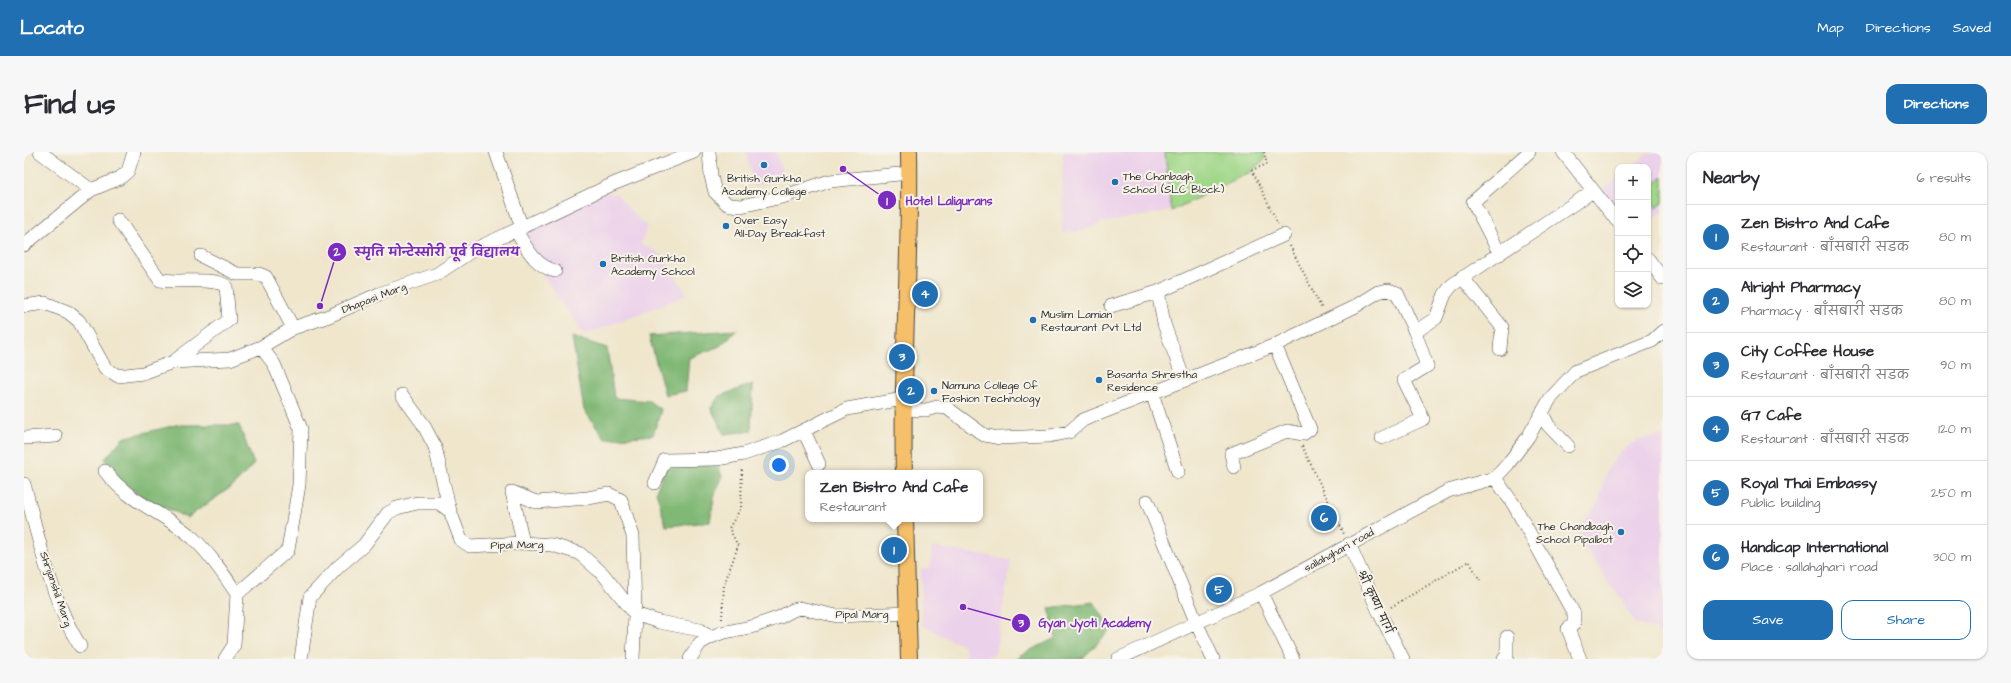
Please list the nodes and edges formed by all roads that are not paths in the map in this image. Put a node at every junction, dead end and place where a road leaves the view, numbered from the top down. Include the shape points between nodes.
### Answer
1 (40, 152) edge
2 (134, 152) edge
3 (496, 152) edge
4 (694, 152) edge
5 (709, 152) edge
6 (909, 152) edge
7 (1529, 152) edge
8 (1563, 152) edge
9 (909, 173) junction
10 (91, 190) junction
11 (1593, 191) junction
12 (1615, 218) edge
13 (118, 220) dead end
14 (519, 230) junction
15 (1284, 235) dead end
16 (25, 242) edge
17 (1500, 254) junction
18 (201, 256) dead end
19 (1651, 263) edge
20 (555, 272) dead end
21 (1462, 277) junction
22 (1663, 279) edge
23 (1158, 292) junction
24 (24, 306) edge
25 (1111, 306) dead end
26 (293, 328) junction
27 (1663, 331) edge
28 (1415, 332) junction
29 (1275, 345) junction
30 (261, 347) junction
31 (1500, 349) dead end
32 (173, 362) junction
33 (1184, 380) junction
34 (1152, 393) junction
35 (402, 395) dead end
36 (902, 404) junction
37 (1542, 413) junction
38 (804, 431) junction
39 (56, 436) dead end
40 (24, 438) edge
41 (1382, 438) dead end
42 (1568, 446) dead end
43 (819, 464) dead end
44 (1234, 467) dead end
45 (904, 470) edge
46 (105, 471) dead end
47 (1178, 472) dead end
48 (1495, 478) junction
49 (655, 483) dead end
50 (24, 484) edge
51 (1147, 501) dead end
52 (450, 512) junction
53 (905, 522) edge
54 (523, 543) junction
55 (1349, 544) junction
56 (1261, 593) junction
57 (237, 594) junction
58 (907, 613) junction
59 (634, 614) junction
60 (1197, 624) junction
61 (716, 635) junction
62 (1507, 637) dead end
63 (80, 646) dead end
64 (225, 659) edge
65 (300, 659) edge
66 (633, 659) edge
67 (690, 659) edge
68 (909, 659) edge
69 (1118, 659) edge
70 (1213, 659) edge
71 (1293, 659) edge
72 (1403, 659) edge
73 (1504, 659) edge
74 (1580, 659) edge

1 - 10 street
2 - 10 street via 128,171 120,178
3 - 14 street
4 - 14 street, Dhapasi Marg via 613,184
5 - 9 street via 715,192 727,204 741,206 782,197 830,181
6 - 9 main road
7 - 17 street via 1473,202
8 - 11 street
9 - 36 main road
10 - 16 street
11 - 12 street
11 - 17 street
13 - 32 street via 160,280 220,281 226,286 229,320
14 - 20 street via 533,258 546,269
14 - 26 street, Dhapasi Marg via 473,250 437,274
15 - 23 street
17 - 21 street
18 - 26 street via 236,274 259,274 266,277
19 - 22 street
21 - 28 street via 1445,294 1436,318
21 - 31 street via 1502,327
23 - 25 street
23 - 33 street via 1164,324
24 - 32 street, Dhapasi Marg via 45,303 68,312 79,321 105,368 118,376 143,373
26 - 30 street, Dhapasi Marg
27 - 37 street via 1652,340 1576,371 1550,399
28 - 29 street via 1397,293 1383,290
28 - 41 street via 1427,366 1404,380 1423,419
29 - 33 street
29 - 44 street via 1310,429 1303,434 1287,431 1231,454
30 - 32 street, Dhapasi Marg via 230,359
30 - 57 street via 274,364 301,429 299,485 288,550
33 - 34 street
34 - 36 street via 1083,420 1068,432 1049,436 999,438 984,435 947,408 936,407 926,410
34 - 47 street
35 - 52 street, Pipal Marg via 423,424 435,447
36 - 38 street via 847,409
36 - 45 main road
37 - 42 street via 1548,424
37 - 48 street via 1528,438
38 - 43 street
38 - 49 street via 741,454 717,459 666,460
39 - 40 street
46 - 57 street via 116,485 193,538
48 - 55 street, sallahghari road via 1448,491
48 - 74 street via 1514,505 1574,614 1574,624 1568,629
50 - 63 street, Shrijanshil Marg via 54,586 69,629
51 - 60 street
52 - 54 street, Pipal Marg via 461,540 470,546
52 - 65 street via 439,502 416,503 388,513 364,545 338,567 310,597
53 - 58 main road
54 - 59 street, Pipal Marg via 552,545 579,553 603,574
54 - 59 street via 512,492 536,502 609,494 621,500 632,536
55 - 56 street, sallahghari road
55 - 72 street, श्री कृष्ण मार्ग
56 - 60 street, sallahghari road
56 - 71 street
57 - 64 street via 234,646
58 - 61 street, Pipal Marg via 837,616 800,608 755,626
58 - 68 main road
59 - 61 street
59 - 66 street
60 - 69 street, sallahghari road
60 - 70 street
61 - 67 street via 700,643
62 - 73 street via 1507,658

